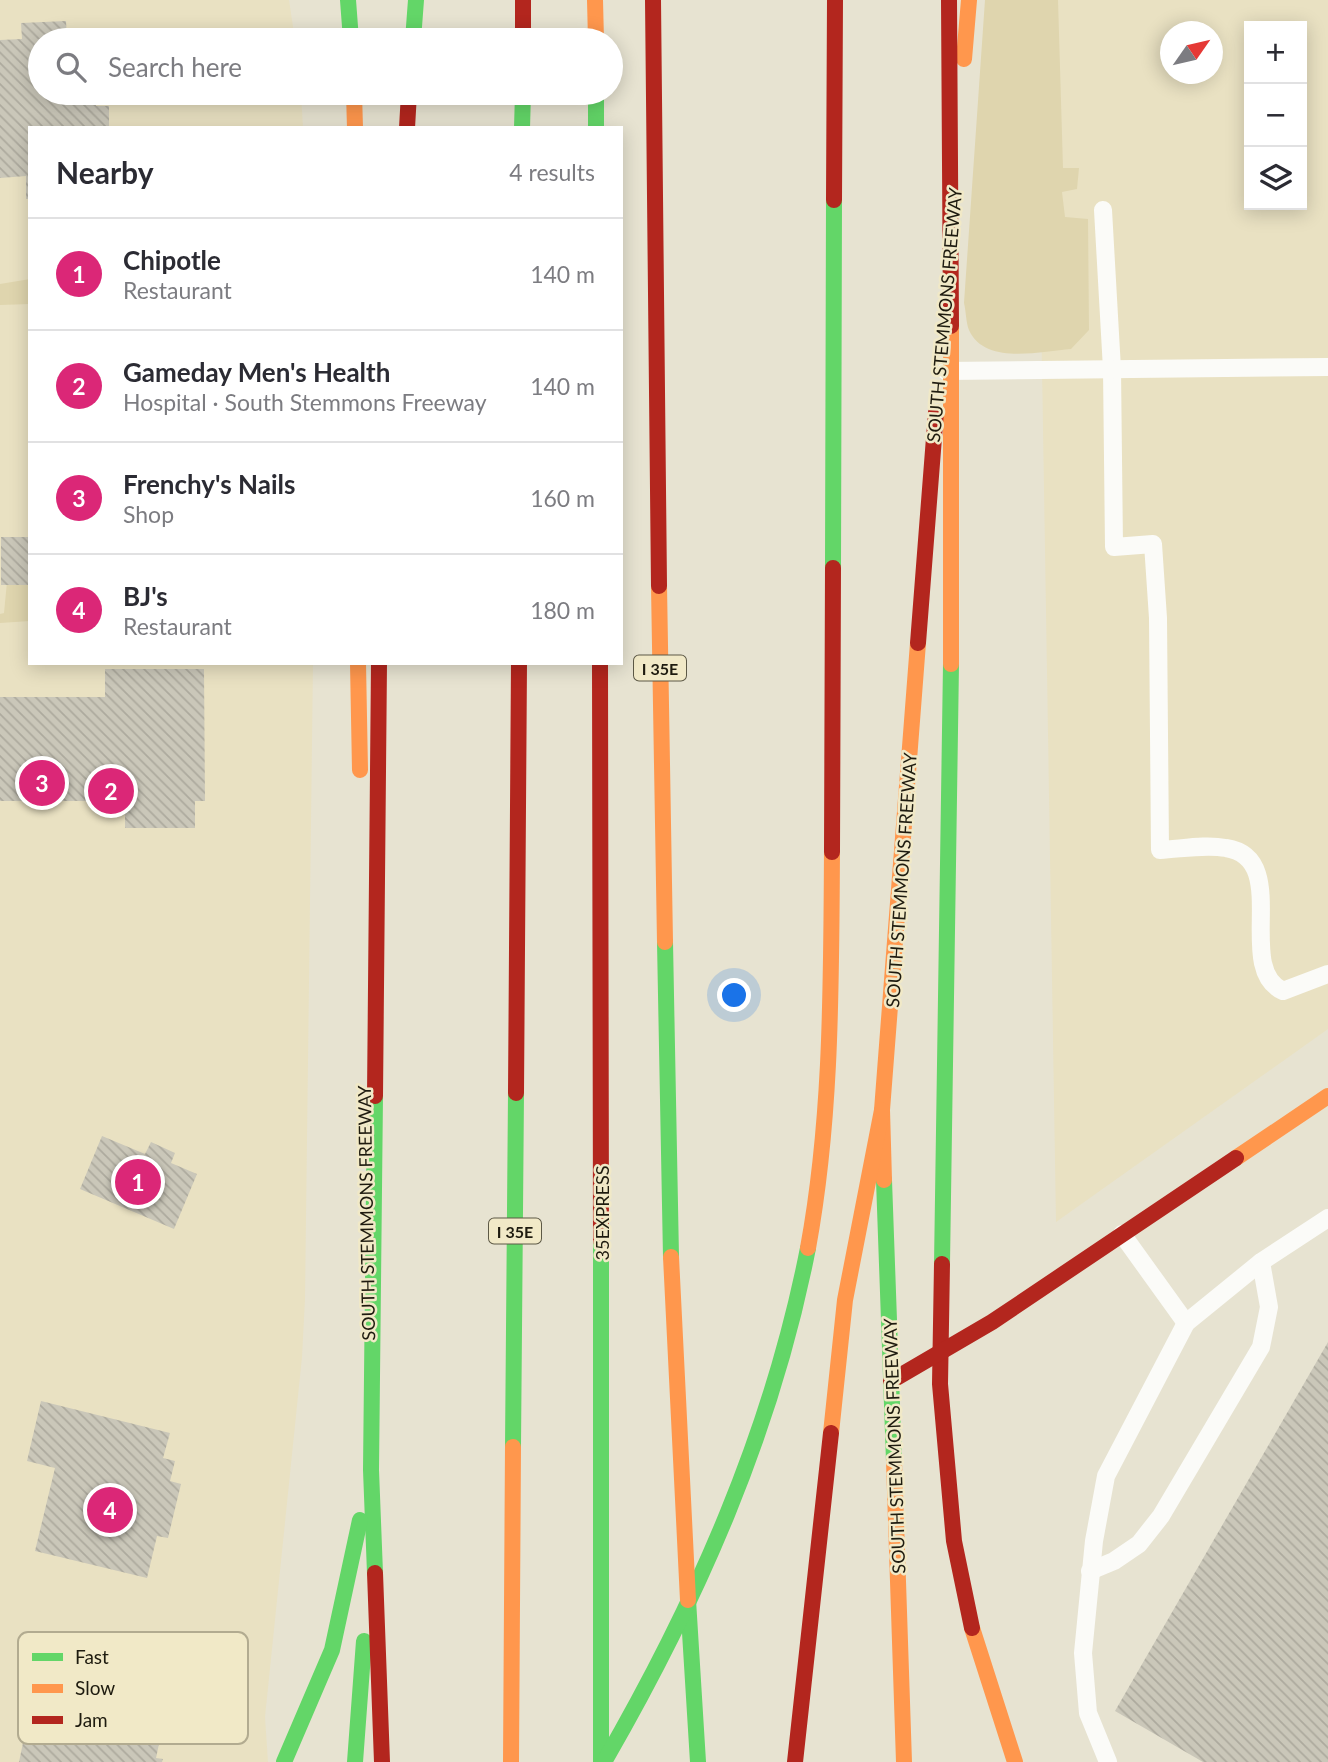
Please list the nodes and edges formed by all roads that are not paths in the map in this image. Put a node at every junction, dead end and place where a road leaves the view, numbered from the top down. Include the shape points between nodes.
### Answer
1 (348, 0) edge
2 (416, 0) edge
3 (424, 0) edge
4 (523, 0) edge
5 (595, 0) edge
6 (653, 0) edge
7 (835, 0) edge
8 (949, 0) edge
9 (969, 0) edge
10 (350, 28) edge
11 (414, 28) edge
12 (426, 28) edge
13 (523, 28) edge
14 (596, 28) edge
15 (354, 105) edge
16 (409, 105) edge
17 (523, 105) edge
18 (596, 105) edge
19 (355, 126) edge
20 (407, 126) edge
21 (522, 126) edge
22 (596, 126) edge
23 (1103, 210) dead end
24 (1328, 367) edge
25 (1112, 369) junction
26 (939, 372) junction
27 (358, 665) edge
28 (379, 665) edge
29 (513, 665) edge
30 (519, 665) edge
31 (600, 665) edge
32 (518, 700) junction
33 (360, 784) dead end
34 (361, 811) dead end
35 (1328, 974) edge
36 (1328, 1096) edge
37 (882, 1110) junction
38 (1328, 1218) edge
39 (1122, 1234) junction
40 (1261, 1262) junction
41 (1186, 1323) junction
42 (891, 1381) junction
43 (371, 1470) junction
44 (1090, 1571) junction
45 (284, 1762) edge
46 (355, 1762) edge
47 (382, 1762) edge
48 (511, 1762) edge
49 (603, 1762) edge
50 (698, 1762) edge
51 (795, 1762) edge
52 (905, 1762) edge
53 (1015, 1762) edge
54 (1108, 1762) edge

1 - 10 main road
2 - 11 main road
3 - 12 main road
4 - 13 main road
5 - 14 main road
6 - 50 main road, I 35E via 659,646 673,1335
7 - 49 main road via 831,1047 826,1130 796,1307 750,1461 653,1674
8 - 53 main road via 952,597 940,1384 954,1541 968,1615
9 - 26 main road, SOUTH STEMMONS FREEWAY
15 - 19 main road
16 - 20 main road
17 - 21 main road
18 - 22 main road
23 - 25 lane
24 - 25 lane
25 - 26 lane
25 - 35 lane via 1114,547 1153,544 1160,850 1227,848 1250,859 1259,878 1263,971 1272,986 1283,991
26 - 37 main road, SOUTH STEMMONS FREEWAY
27 - 33 main road
28 - 43 main road
29 - 32 main road
30 - 32 main road, I 35E
31 - 49 main road, 35EXPRESS
32 - 48 main road, I 35E
34 - 46 main road, SOUTH STEMMONS FREEWAY via 372,1536
36 - 39 main road
37 - 42 main road, SOUTH STEMMONS FREEWAY
37 - 51 main road via 845,1300
38 - 40 lane
39 - 41 lane
39 - 42 main road via 992,1322
40 - 41 lane
40 - 44 lane via 1269,1307 1261,1347 1154,1526 1139,1544
41 - 44 lane via 1106,1476
42 - 52 main road, SOUTH STEMMONS FREEWAY
43 - 45 main road via 332,1650
43 - 47 main road
44 - 54 lane via 1083,1653 1088,1713

